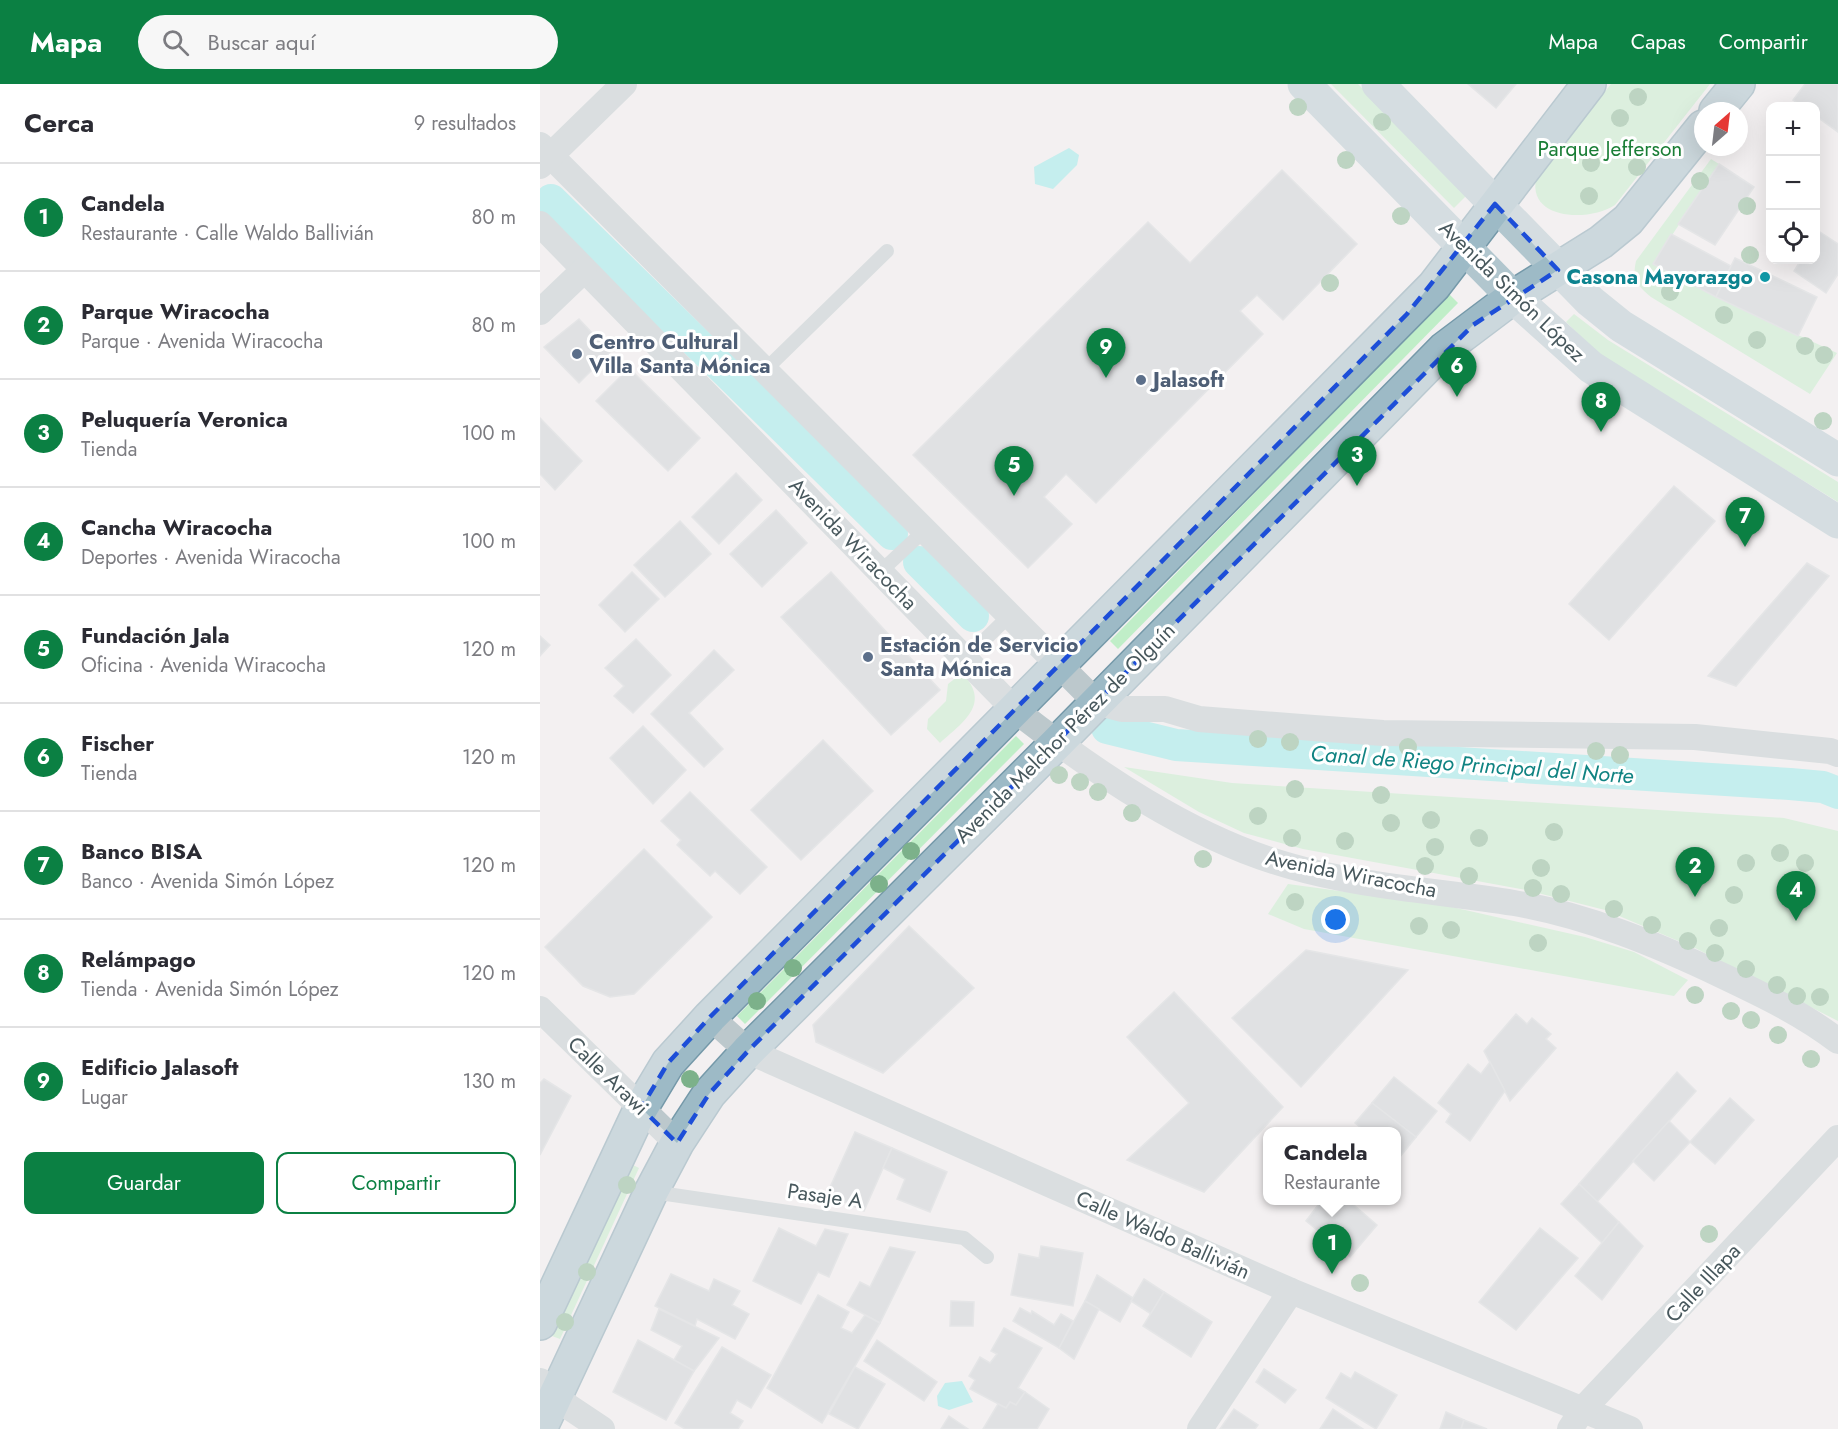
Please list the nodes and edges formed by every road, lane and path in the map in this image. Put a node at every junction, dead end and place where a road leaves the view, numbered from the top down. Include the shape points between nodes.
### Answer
1 (624, 84) edge
2 (1304, 84) edge
3 (1378, 84) edge
4 (1589, 84) edge
5 (1738, 84) edge
6 (1723, 102) edge
7 (1694, 138) edge
8 (543, 156) edge
9 (1495, 204) junction
10 (540, 224) edge
11 (1463, 245) junction
12 (887, 251) dead end
13 (584, 270) junction
14 (1558, 270) junction
15 (1513, 297) junction
16 (540, 312) edge
17 (764, 371) junction
18 (1838, 460) edge
19 (1838, 522) edge
20 (924, 531) junction
21 (880, 572) junction
22 (1008, 617) junction
23 (965, 659) junction
24 (1057, 666) junction
25 (1096, 702) junction
26 (1015, 710) junction
27 (1057, 743) junction
28 (1838, 754) edge
29 (540, 1009) edge
30 (710, 1017) junction
31 (1838, 1041) edge
32 (748, 1051) junction
33 (641, 1108) junction
34 (1838, 1138) edge
35 (676, 1143) junction
36 (651, 1192) junction
37 (987, 1257) dead end
38 (1291, 1291) junction
39 (540, 1323) edge
40 (547, 1389) edge
41 (1577, 1419) edge
42 (540, 1429) edge
43 (602, 1429) edge
44 (1200, 1429) edge
45 (1630, 1429) edge

1 - 8 street
2 - 11 main road, Avenida Simón López
3 - 9 main road
4 - 9 highway
5 - 6 highway
7 - 14 highway, Avenida Melchor Pérez de Olguín via 1628,220
8 - 17 street
9 - 11 highway
9 - 14 main road
10 - 13 street, Avenida Wiracocha
11 - 15 main road, Avenida Simón López
11 - 24 highway via 1434,286 1407,314
12 - 17 lane
13 - 16 street
13 - 21 street, Avenida Wiracocha
14 - 15 highway, Avenida Melchor Pérez de Olguín
14 - 18 main road via 1621,326
15 - 19 main road, Avenida Simón López via 1591,367
15 - 25 highway, Avenida Melchor Pérez de Olguín via 1444,349
17 - 20 street
20 - 21 lane
20 - 22 street
21 - 23 street, Avenida Wiracocha
22 - 23 lane
22 - 24 street
23 - 26 street, Avenida Wiracocha
24 - 25 street
24 - 26 highway
25 - 27 highway, Avenida Melchor Pérez de Olguín
25 - 28 street via 1122,709 1165,709 1199,718 1383,733 1695,737
26 - 27 street, Avenida Wiracocha
26 - 30 highway
27 - 31 street, Avenida Wiracocha via 1193,828 1233,848 1291,867 1516,904 1607,926 1781,1004
27 - 32 highway, Avenida Melchor Pérez de Olguín
29 - 33 street, Calle Arawi
30 - 32 street, Calle Waldo Ballivián
30 - 33 highway via 668,1063
32 - 35 highway, Avenida Melchor Pérez de Olguín via 709,1094
32 - 38 street, Calle Waldo Ballivián
33 - 35 street, Calle Arawi
33 - 39 highway
34 - 41 street, Calle Illapa
35 - 36 highway, Avenida Melchor Pérez de Olguín
36 - 37 lane, Pasaje A via 964,1238
36 - 40 highway, Avenida Melchor Pérez de Olguín
38 - 41 street, Calle Waldo Ballivián
38 - 44 street
40 - 42 highway, Avenida Melchor Pérez de Olguín
40 - 43 street
41 - 45 street, Calle Waldo Ballivián

